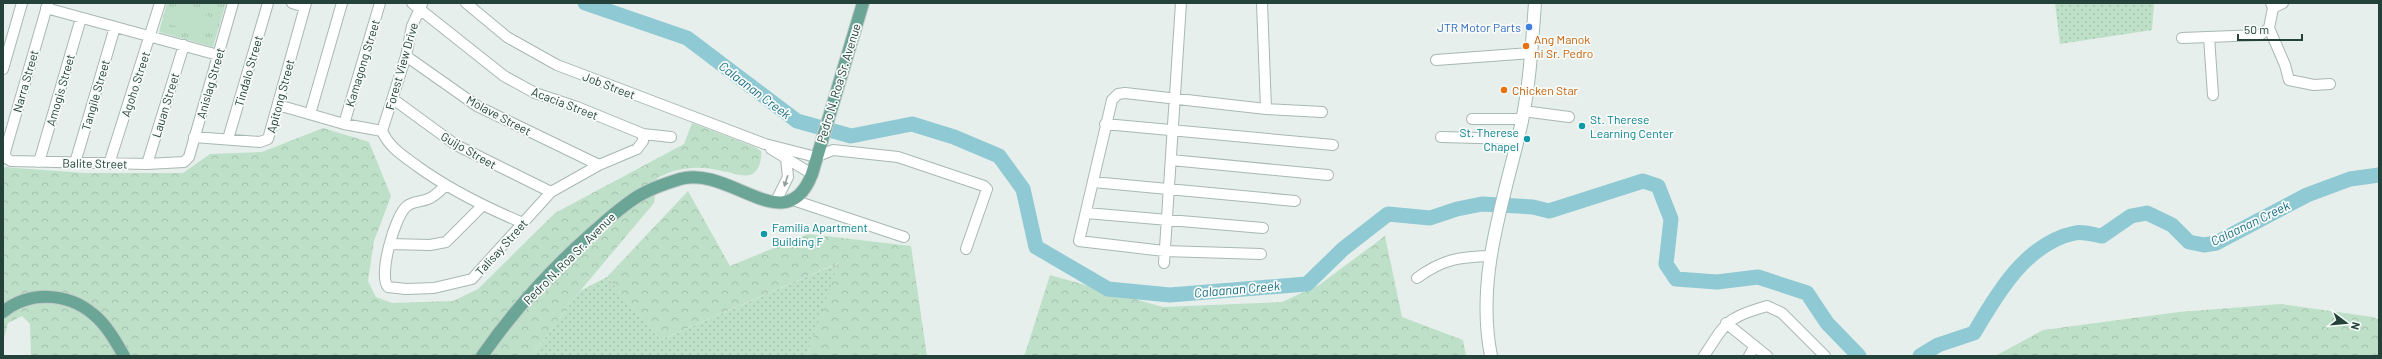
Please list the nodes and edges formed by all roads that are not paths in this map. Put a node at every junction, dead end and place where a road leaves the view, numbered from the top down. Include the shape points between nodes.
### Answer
1 (22, 3) edge
2 (160, 3) edge
3 (233, 3) edge
4 (268, 3) edge
5 (292, 3) edge
6 (342, 3) edge
7 (380, 3) edge
8 (466, 3) edge
9 (863, 3) edge
10 (1181, 3) edge
11 (1262, 3) edge
12 (1535, 3) edge
13 (2283, 3) edge
14 (47, 5) edge
15 (305, 5) edge
16 (418, 5) edge
17 (2272, 6) edge
18 (81, 18) junction
19 (115, 28) junction
20 (2269, 28) junction
21 (150, 37) junction
22 (2209, 37) junction
23 (2182, 38) dead end
24 (184, 45) junction
25 (1530, 53) junction
26 (218, 56) junction
27 (406, 56) junction
28 (1436, 60) dead end
29 (3, 69) edge
30 (2330, 84) dead end
31 (2213, 95) dead end
32 (1174, 98) junction
33 (392, 99) junction
34 (278, 105) junction
35 (1266, 109) junction
36 (1322, 112) dead end
37 (310, 114) junction
38 (1523, 115) junction
39 (1569, 117) dead end
40 (1472, 119) dead end
41 (344, 124) junction
42 (1105, 124) junction
43 (1173, 130) junction
44 (382, 131) junction
45 (643, 134) junction
46 (194, 137) junction
47 (671, 137) dead end
48 (1441, 137) dead end
49 (228, 139) junction
50 (1517, 139) junction
51 (765, 144) junction
52 (1333, 145) dead end
53 (818, 151) junction
54 (6, 158) joint
55 (786, 158) junction
56 (1171, 160) junction
57 (39, 162) junction
58 (184, 162) joint
59 (75, 163) junction
60 (109, 164) junction
61 (146, 164) junction
62 (599, 165) junction
63 (812, 174) junction
64 (1328, 174) dead end
65 (1093, 182) junction
66 (445, 186) junction
67 (1168, 191) junction
68 (551, 192) junction
69 (793, 200) junction
70 (1295, 201) dead end
71 (774, 203) junction
72 (482, 206) junction
73 (1086, 213) junction
74 (1166, 221) junction
75 (523, 223) junction
76 (1263, 228) dead end
77 (904, 237) dead end
78 (390, 244) junction
79 (966, 249) dead end
80 (1164, 251) junction
81 (1261, 254) dead end
82 (1490, 256) junction
83 (1164, 263) dead end
84 (1417, 278) dead end
85 (3, 312) edge
86 (1726, 323) junction
87 (1755, 346) junction
88 (124, 356) edge
89 (482, 356) edge
90 (1491, 356) edge
91 (1704, 356) edge
92 (1749, 356) edge
93 (1767, 356) edge
94 (1825, 356) edge

1 - 29 street
2 - 21 street, Agoho Street
3 - 26 street, Anislag Street
4 - 49 street, Tindalo Street
5 - 15 street
6 - 37 street
7 - 41 street, Kamagong Street
8 - 51 street, Job Street via 507,37 557,65
9 - 53 main road, Pedro N. Roa Sr. Avenue
10 - 32 street
11 - 35 street
12 - 25 main road
13 - 17 street
14 - 18 street
14 - 54 street, Narra Street via 4,152
15 - 34 street, Apitong Street
16 - 27 street, Forest View Drive
16 - 45 street, Acacia Street via 504,76 535,93
17 - 20 street
18 - 19 street
18 - 57 street, Amogis Street
19 - 21 street
19 - 59 street, Tangile Street
20 - 22 street via 2260,35
20 - 30 street via 2289,80 2314,85
21 - 24 street
21 - 60 street, Agoho Street
22 - 23 street
22 - 31 street
24 - 26 street
24 - 61 street, Lauan Street
25 - 28 street
25 - 38 main road
26 - 46 street, Anislag Street
27 - 33 street, Forest View Drive
27 - 62 street, Molave Street via 477,106
32 - 35 street
32 - 42 street via 1122,93 1112,100
32 - 43 street
33 - 44 street, Forest View Drive
33 - 68 street, Guijo Street via 456,145
34 - 37 street
34 - 49 street, Apitong Street via 266,141
35 - 36 street
37 - 41 street
38 - 39 street
38 - 40 street
38 - 50 main road
41 - 44 street
42 - 43 street
42 - 65 street
43 - 52 street
43 - 56 street
44 - 66 street via 392,147
45 - 47 street, Acacia Street
45 - 62 street, Talisay Street via 643,141 637,148
46 - 49 street, Apitong Street
46 - 58 street, Anislag Street via 189,157
48 - 50 street
50 - 82 main road
51 - 53 street, Job Street
51 - 55 street, Job Street
53 - 63 main road, Pedro N. Roa Sr. Avenue
53 - 79 street via 833,150 898,157 984,186 987,189
54 - 57 street, Balite Street via 11,161
55 - 63 street, Job Street
55 -> 71 street via 788,177
56 - 64 street
56 - 67 street
57 - 59 street, Balite Street
58 - 61 street, Balite Street
59 - 60 street, Balite Street
60 - 61 street, Balite Street
62 - 68 street, Talisay Street
63 - 69 main road, Pedro N. Roa Sr. Avenue via 802,192
65 - 67 street
65 - 73 street
66 - 72 street
66 - 78 street, Talisay Street via 432,198 407,206 396,224
67 - 70 street
67 - 74 street
68 - 75 street, Talisay Street
69 - 71 main road
69 - 77 street
71 - 89 main road, Pedro N. Roa Sr. Avenue via 716,179 704,177 681,179 641,194 618,210 546,278 503,327
72 - 75 street
72 - 78 street via 446,242 430,245
73 - 74 street
73 - 80 street via 1079,238 1082,243
74 - 76 street
74 - 80 street
75 - 78 street, Talisay Street via 472,279 434,288 388,287 385,276
80 - 81 street
80 - 83 street
82 - 84 street via 1462,257 1444,261
82 - 90 main road via 1485,305
85 - 88 main road via 24,299 52,297 76,304 94,314
86 - 87 street
86 - 91 street
86 - 94 street via 1746,312 1767,306 1773,308 1782,313
87 - 92 street
87 - 93 street

